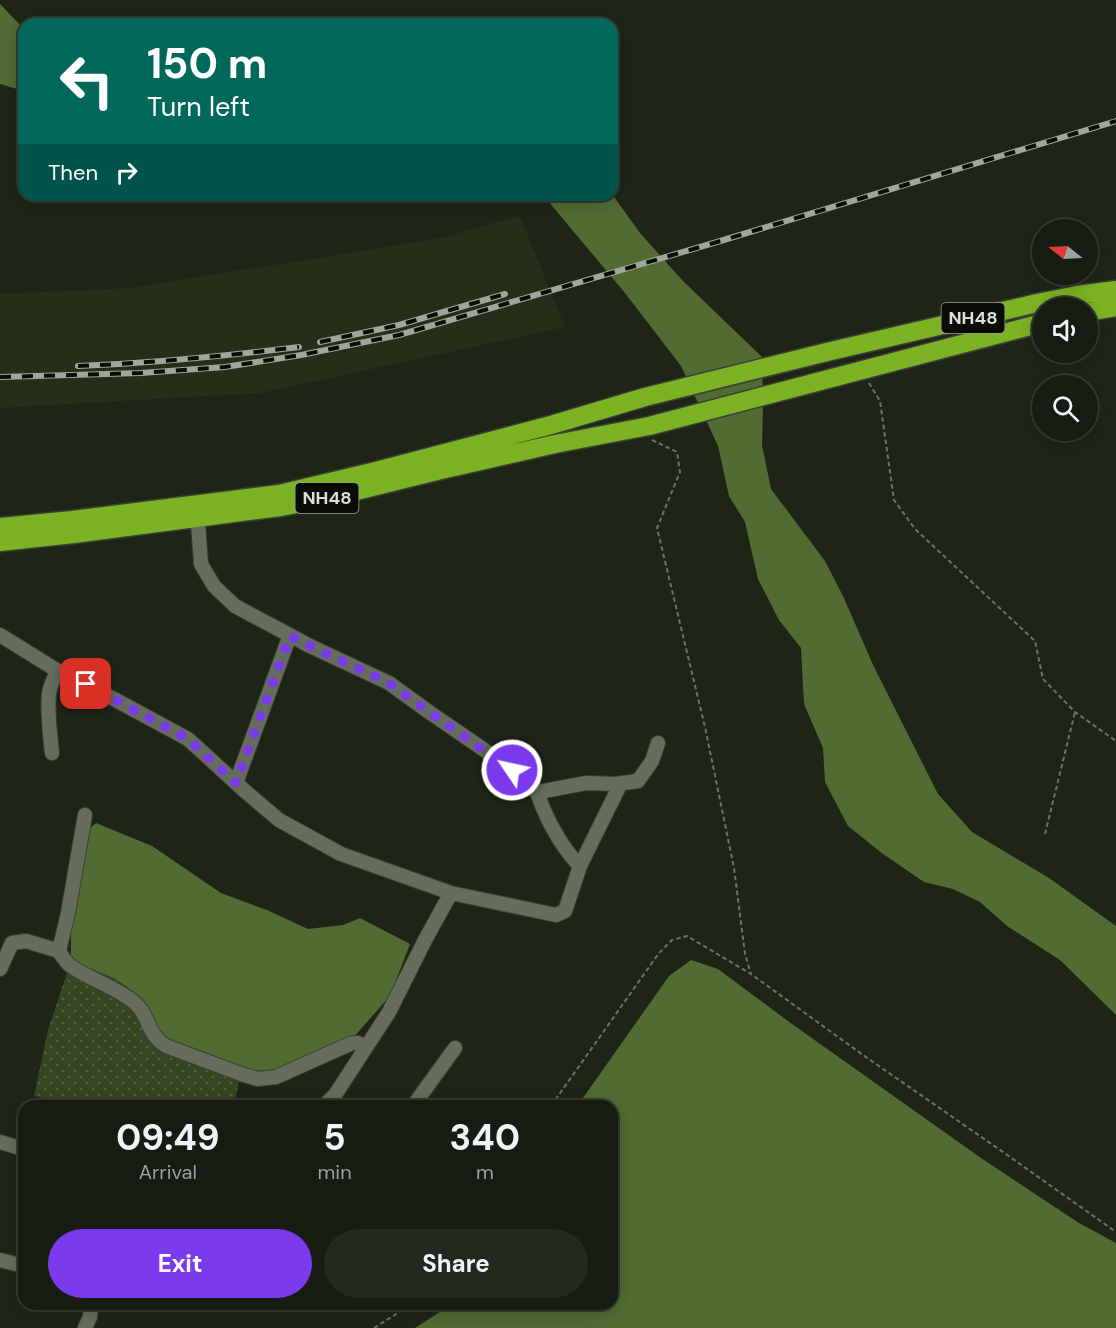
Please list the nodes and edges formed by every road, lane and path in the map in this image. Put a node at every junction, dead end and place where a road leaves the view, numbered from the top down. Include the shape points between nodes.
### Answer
1 (1116, 290) edge
2 (1116, 307) edge
3 (1098, 310) edge
4 (1032, 326) edge
5 (861, 371) junction
6 (631, 429) junction
7 (197, 511) junction
8 (0, 527) edge
9 (0, 542) edge
10 (0, 635) edge
11 (290, 636) junction
12 (58, 671) junction
13 (1075, 712) junction
14 (1116, 741) edge
15 (658, 743) dead end
16 (52, 753) dead end
17 (236, 783) junction
18 (621, 783) junction
19 (539, 792) junction
20 (85, 815) dead end
21 (1045, 834) dead end
22 (580, 866) junction
23 (451, 893) junction
24 (59, 951) junction
25 (0, 969) edge
26 (751, 974) junction
27 (365, 1048) junction
28 (455, 1048) dead end
29 (330, 1100) edge
30 (417, 1100) edge
31 (555, 1100) edge
32 (0, 1142) edge
33 (18, 1147) edge
34 (1116, 1232) edge
35 (0, 1260) edge
36 (18, 1264) edge
37 (91, 1310) edge
38 (402, 1310) edge
39 (85, 1328) edge
40 (374, 1328) edge

1 - 7 highway, NH48 via 1037,303 831,351 348,478
2 - 3 highway
4 - 5 highway, NH48
5 - 6 highway, NH48
5 - 13 path via 880,401 894,500 915,529 1035,641 1043,679
6 - 7 highway, NH48 via 281,507
6 - 26 path via 677,452 680,472 657,528 705,726
7 - 8 highway, NH48
7 - 9 highway, NH48 via 74,534
7 - 11 street via 201,564 214,586 235,606
10 - 12 street
11 - 17 street
11 - 19 street via 389,683 531,782
12 - 16 street via 49,695
12 - 17 street via 188,739
13 - 14 path
13 - 21 path
15 - 18 street via 652,761 638,781
17 - 23 street via 279,819 341,854
18 - 19 street via 586,783
18 - 22 street
19 - 22 street via 560,839
20 - 24 street
22 - 23 street via 561,914
23 - 27 street via 389,1012
24 - 25 street via 26,941 12,943
24 - 27 street via 68,965 118,990 140,1008 153,1034 166,1046 241,1074 258,1079 276,1077 352,1042
26 - 31 path via 687,936 672,940 658,953
26 - 34 path
27 - 29 street
28 - 30 street
32 - 33 street
35 - 36 street
37 - 39 street
38 - 40 path

